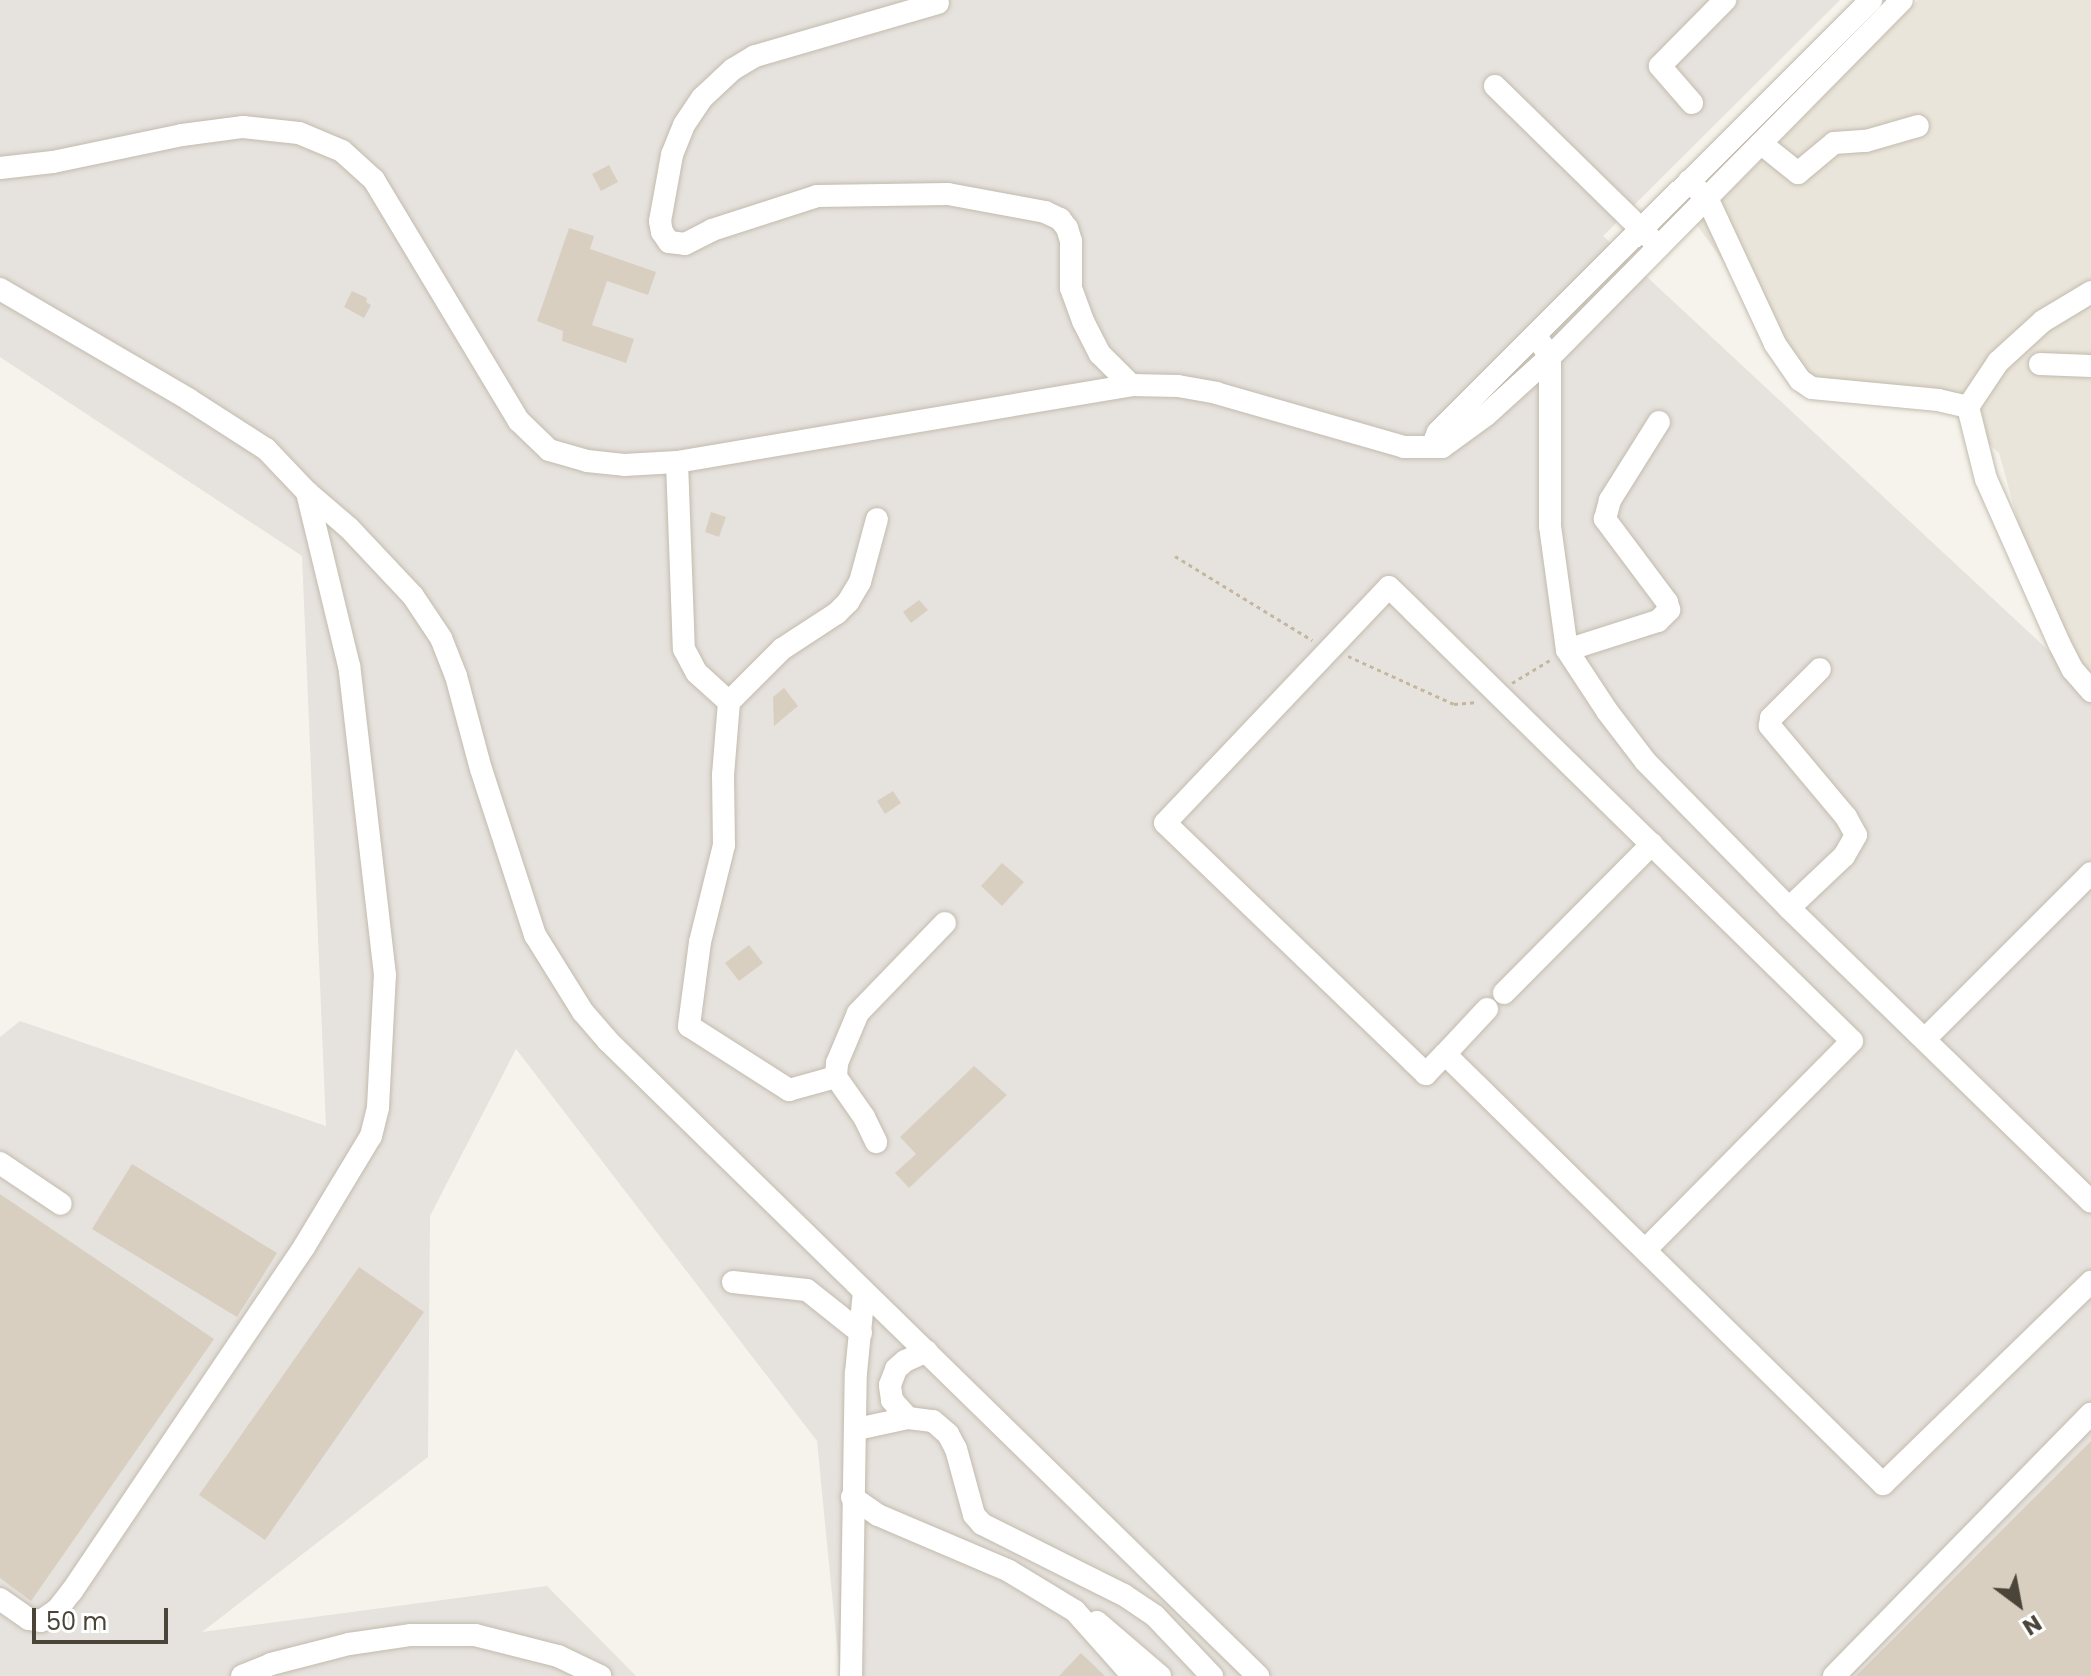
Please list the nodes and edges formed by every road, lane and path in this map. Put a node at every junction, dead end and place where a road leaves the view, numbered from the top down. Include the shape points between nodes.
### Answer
1 (1725, 0) edge
2 (1871, 0) edge
3 (1902, 0) edge
4 (938, 3) dead end
5 (1495, 86) dead end
6 (1692, 103) dead end
7 (1918, 126) dead end
8 (1763, 145) junction
9 (0, 168) edge
10 (1689, 181) junction
11 (1708, 200) junction
12 (1640, 229) junction
13 (1660, 247) junction
14 (0, 289) edge
15 (2091, 292) edge
16 (1536, 336) junction
17 (1550, 357) junction
18 (2040, 364) dead end
19 (2091, 366) edge
20 (1131, 385) junction
21 (1968, 407) junction
22 (1659, 422) dead end
23 (1432, 447) junction
24 (677, 462) junction
25 (307, 492) junction
26 (877, 519) dead end
27 (1175, 556) dead end
28 (1315, 641) dead end
29 (1567, 650) junction
30 (1342, 653) dead end
31 (1820, 669) dead end
32 (1508, 685) dead end
33 (2091, 691) edge
34 (1483, 701) dead end
35 (729, 702) junction
36 (1652, 844) junction
37 (2091, 873) edge
38 (1789, 908) junction
39 (945, 923) dead end
40 (1504, 993) dead end
41 (1487, 1009) dead end
42 (1926, 1038) junction
43 (1445, 1054) junction
44 (836, 1077) junction
45 (876, 1142) dead end
46 (0, 1163) edge
47 (2091, 1202) edge
48 (61, 1204) dead end
49 (1645, 1250) junction
50 (733, 1282) dead end
51 (2091, 1282) edge
52 (864, 1291) junction
53 (861, 1333) junction
54 (927, 1351) junction
55 (2091, 1414) edge
56 (908, 1418) junction
57 (857, 1429) junction
58 (852, 1497) junction
59 (0, 1599) edge
60 (1075, 1611) junction
61 (242, 1676) edge
62 (600, 1676) edge
63 (851, 1676) edge
64 (1133, 1676) edge
65 (1160, 1676) edge
66 (1212, 1676) edge
67 (1258, 1676) edge
68 (1834, 1676) edge

1 - 6 street via 1660,66
2 - 10 street
3 - 8 street
4 - 20 street via 755,56 733,69 702,98 684,125 672,155 662,232 669,242 685,244 817,196 948,194 1045,212 1067,228 1071,288 1083,321 1100,354
5 - 12 street
7 - 8 street via 1866,141 1834,143 1798,173
8 - 11 street
9 - 24 street via 243,127 299,133 342,151 374,180 492,380 519,421 549,450 624,465
10 - 11 street
10 - 12 street
11 - 13 street
11 - 21 street via 1775,344 1800,380 1812,388
12 - 13 street
12 - 16 street
13 - 17 street
14 - 25 street via 266,449
15 - 21 street via 2043,321 1998,362
16 - 17 street
16 - 23 street via 1438,432
17 - 23 street via 1459,437
17 - 29 street via 1550,526
18 - 19 street
20 - 23 street via 1216,393 1404,447
20 - 24 street
21 - 33 street via 1986,479 2059,643
22 - 29 street via 1610,500 1605,519 1669,610 1658,621
24 - 35 street via 684,649 697,673
25 - 52 street via 413,596 441,638 535,935 561,981 608,1041
25 - 59 street via 349,666 385,975 378,1107 371,1136 304,1247 57,1610 41,1621 29,1619
26 - 35 street via 860,582 848,602 782,649
27 - 28 path
29 - 32 path
29 - 38 street via 1646,762
30 - 34 path via 1454,704
31 - 38 street via 1771,718 1770,726 1856,835 1844,856
35 - 44 street via 724,845 700,942 688,1022 692,1030 750,1061 789,1090
36 - 40 street
36 - 43 street via 1389,587 1165,823 1426,1074
36 - 49 street via 1852,1041
37 - 42 street
38 - 42 street
39 - 44 street via 858,1013
41 - 43 street
42 - 47 street
43 - 49 street
44 - 45 street
46 - 48 street
49 - 51 street via 1883,1484
50 - 53 street via 807,1290
52 - 53 street
52 - 54 street
53 - 57 street
54 - 56 street via 896,1369 890,1385 892,1400
54 - 67 street
55 - 68 street
56 - 57 street
56 - 66 street via 933,1421 948,1434 974,1515 982,1524 1124,1595 1155,1616
57 - 58 street
58 - 60 street via 878,1515 1009,1571
58 - 63 street
60 - 64 street
60 - 65 street via 1103,1625
61 - 62 street via 349,1644 411,1635 475,1635 558,1656

